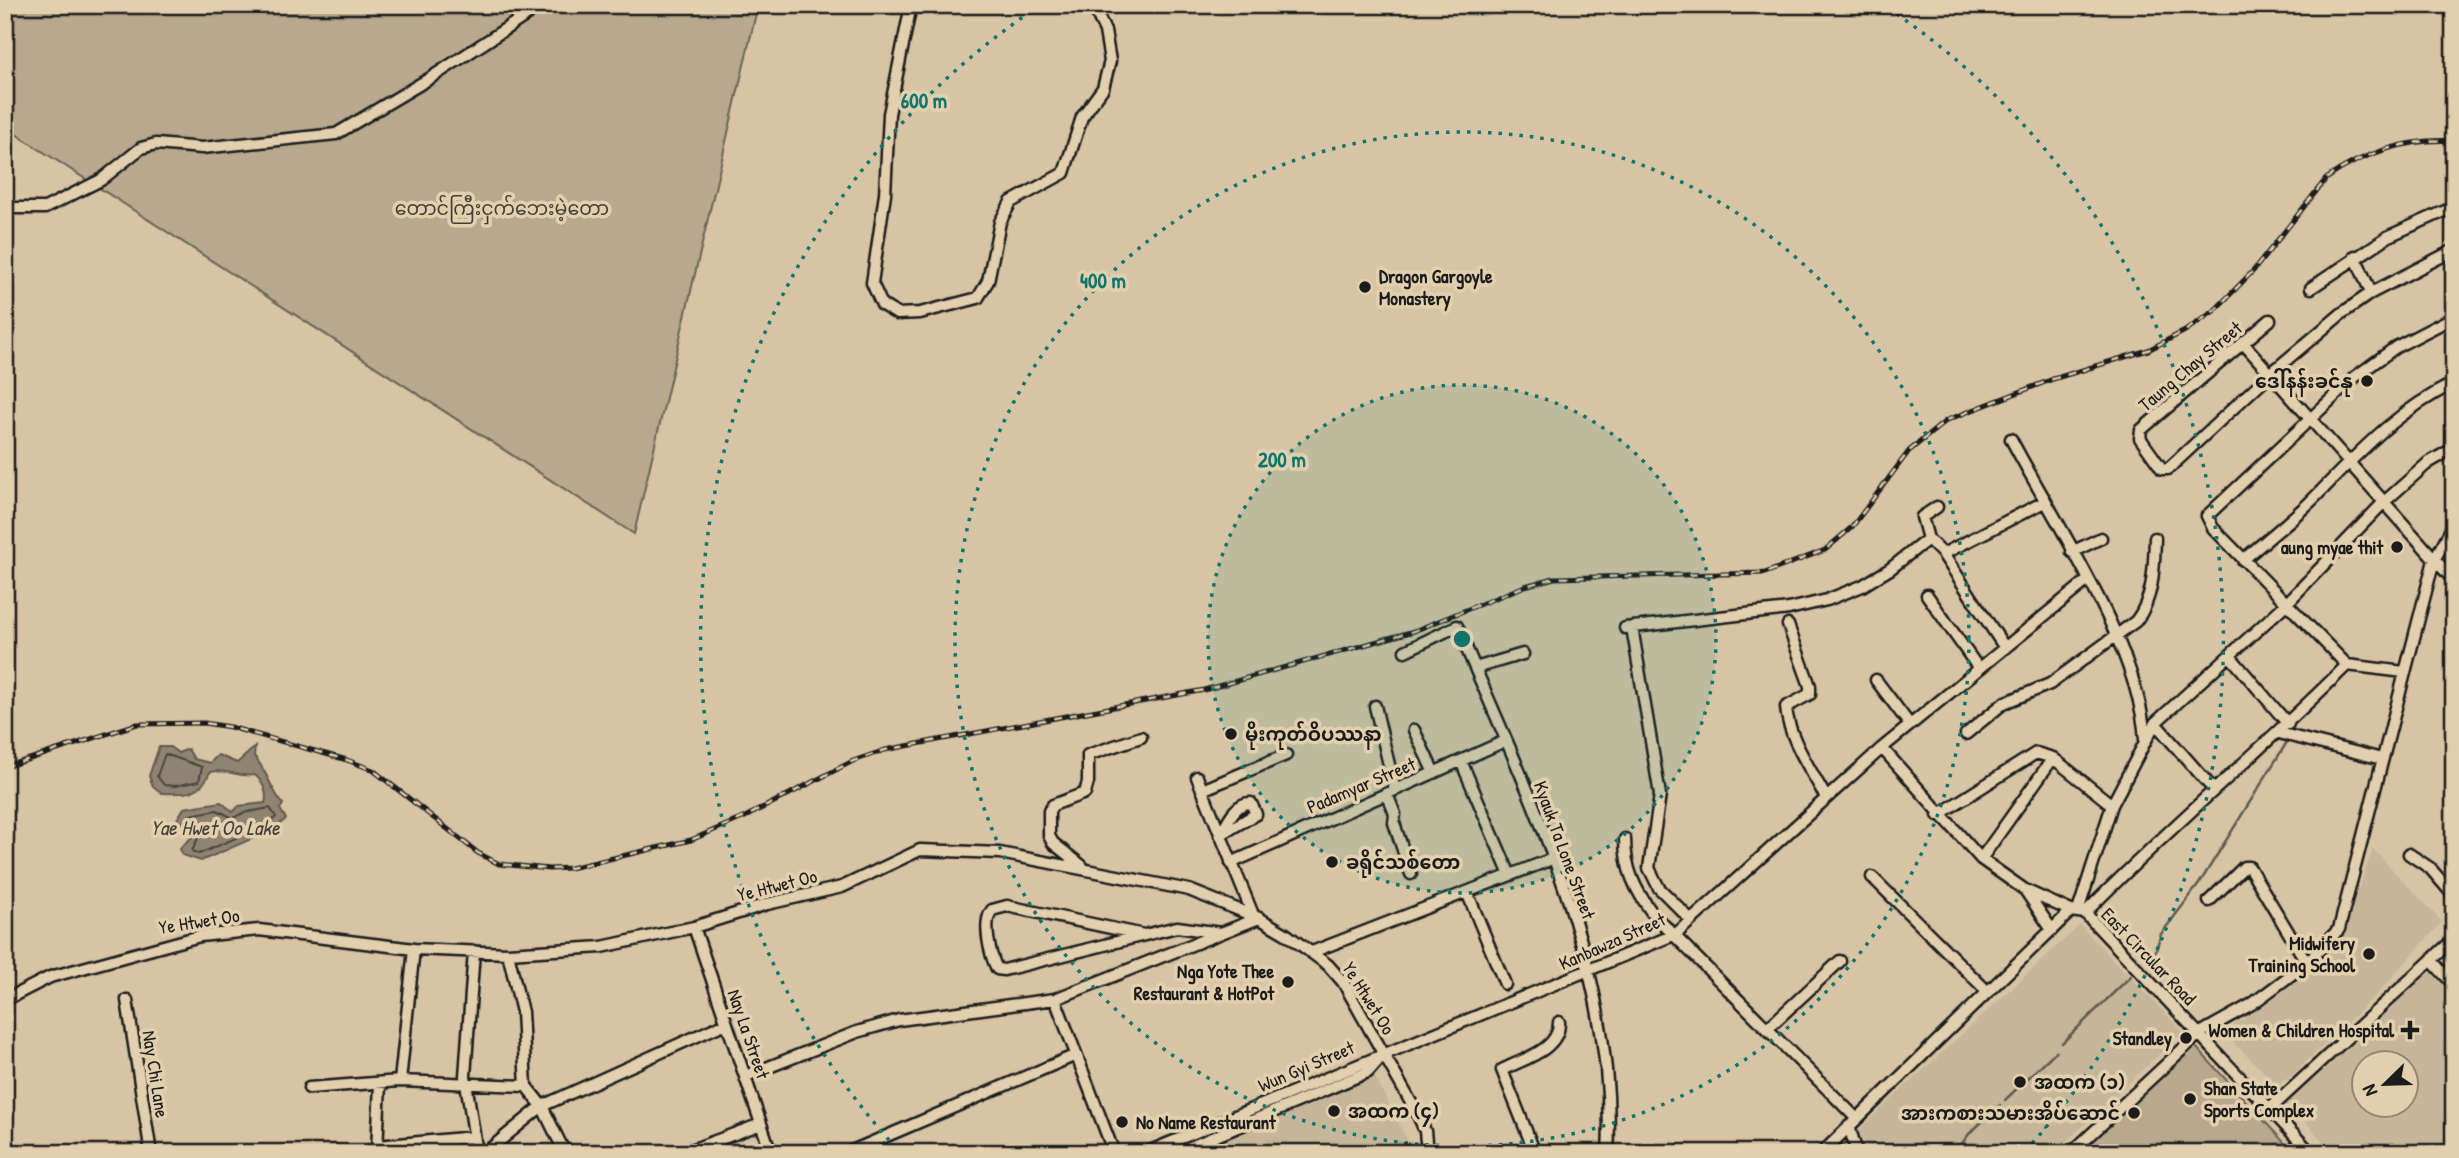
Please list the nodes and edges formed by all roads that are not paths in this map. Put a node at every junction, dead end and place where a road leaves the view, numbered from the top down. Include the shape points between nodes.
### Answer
1 (542, 5) edge
2 (911, 5) edge
3 (1093, 5) edge
4 (2454, 207) edge
5 (5, 208) edge
6 (2454, 250) edge
7 (2355, 256) junction
8 (2311, 288) dead end
9 (2371, 293) junction
10 (2454, 317) edge
11 (2270, 320) dead end
12 (2244, 344) junction
13 (2270, 373) junction
14 (2454, 383) edge
15 (2309, 418) junction
16 (2011, 439) dead end
17 (2454, 448) edge
18 (2347, 461) junction
19 (2044, 502) junction
20 (2383, 503) junction
21 (1937, 507) dead end
22 (2454, 524) edge
23 (2101, 538) dead end
24 (2155, 538) dead end
25 (1928, 539) junction
26 (2072, 552) junction
27 (1943, 554) junction
28 (2243, 560) junction
29 (2434, 560) junction
30 (2088, 580) junction
31 (2454, 581) edge
32 (1927, 595) dead end
33 (2286, 605) junction
34 (1788, 625) dead end
35 (2116, 637) junction
36 (2005, 648) junction
37 (1405, 652) dead end
38 (1523, 654) dead end
39 (2230, 656) junction
40 (2347, 665) junction
41 (1475, 668) junction
42 (1979, 669) junction
43 (2404, 672) junction
44 (1876, 680) dead end
45 (1375, 706) dead end
46 (2155, 723) junction
47 (2288, 724) junction
48 (1910, 725) junction
49 (1414, 730) dead end
50 (2279, 733) junction
51 (1966, 734) dead end
52 (1142, 737) dead end
53 (2145, 740) junction
54 (1506, 741) junction
55 (1882, 748) junction
56 (1286, 755) dead end
57 (2053, 758) junction
58 (2382, 759) junction
59 (1461, 761) junction
60 (1434, 773) junction
61 (1197, 777) dead end
62 (1202, 790) junction
63 (2214, 790) junction
64 (1391, 792) junction
65 (1826, 798) junction
66 (2112, 805) junction
67 (1938, 815) junction
68 (1625, 839) dead end
69 (2409, 854) dead end
70 (1552, 859) junction
71 (1981, 859) junction
72 (1231, 863) junction
73 (1085, 868) junction
74 (1411, 874) dead end
75 (1510, 875) junction
76 (1872, 877) dead end
77 (2025, 890) junction
78 (1467, 892) junction
79 (2454, 895) edge
80 (2210, 901) dead end
81 (2078, 912) junction
82 (1256, 917) junction
83 (1691, 920) junction
84 (694, 927) junction
85 (2052, 930) junction
86 (1221, 933) junction
87 (1676, 934) junction
88 (1144, 935) junction
89 (2454, 939) edge
90 (414, 949) junction
91 (474, 951) junction
92 (1312, 952) junction
93 (508, 953) junction
94 (2431, 960) junction
95 (1840, 961) dead end
96 (2307, 962) junction
97 (1589, 971) junction
98 (1505, 984) dead end
99 (2454, 985) edge
100 (1988, 992) junction
101 (1055, 999) junction
102 (5, 1000) edge
103 (127, 1000) dead end
104 (1559, 1022) dead end
105 (726, 1023) junction
106 (1768, 1028) junction
107 (2200, 1033) junction
108 (1384, 1054) junction
109 (1076, 1055) junction
110 (746, 1076) junction
111 (400, 1081) junction
112 (468, 1082) junction
113 (380, 1083) junction
114 (526, 1086) junction
115 (309, 1088) dead end
116 (542, 1106) junction
117 (2271, 1108) junction
118 (1852, 1122) junction
119 (761, 1124) junction
120 (474, 1138) junction
121 (1826, 1149) edge
122 (377, 1150) edge
123 (1148, 1152) edge
124 (151, 1153) edge
125 (477, 1153) edge
126 (485, 1153) edge
127 (565, 1153) edge
128 (683, 1153) edge
129 (771, 1153) edge
130 (847, 1153) edge
131 (1114, 1153) edge
132 (1176, 1153) edge
133 (1427, 1153) edge
134 (1535, 1153) edge
135 (1608, 1153) edge
136 (1841, 1153) edge
137 (1857, 1153) edge
138 (2071, 1153) edge
139 (2311, 1153) edge

1 - 5 street via 336,134 202,148 156,144 141,148 102,180 45,208
2 - 3 street via 889,114 872,283 881,305 897,314 978,298 988,281 1000,222 1011,202 1064,173 1082,117 1103,88 1110,61 1105,32
4 - 7 street
6 - 9 street
7 - 8 street
7 - 9 street
9 - 13 street
10 - 15 street via 2396,348
11 - 12 street, Taung Chay Street
12 - 13 street
12 - 13 street, Taung Chay Street via 2139,434 2162,469 2168,469
13 - 15 street
14 - 18 street via 2394,418
15 - 18 street
15 - 28 street via 2207,516
16 - 19 street
17 - 20 street via 2428,463
18 - 20 street
18 - 28 street via 2308,504
19 - 26 street
19 - 27 street
20 - 29 street
20 - 33 street
21 - 25 street via 1922,517
22 - 29 street, East Circular Road
23 - 26 street
24 - 35 street via 2144,610
25 - 27 street
25 - 83 street via 1881,574 1827,600 1789,609 1629,627 1660,795 1649,867 1660,888
26 - 30 street
27 - 36 street
28 - 33 street
29 - 31 street
29 - 43 street, East Circular Road
30 - 35 street
30 - 36 street, Kanbawza Street
32 - 42 street
33 - 39 street
33 - 40 street
34 - 65 street via 1810,694 1786,711 1793,735
35 - 51 street via 2050,684 2004,703
35 - 53 street via 2137,687
36 - 42 street, Kanbawza Street
37 - 41 street, Kyauk Ta Lone Street via 1457,626
38 - 41 street
39 - 46 street
39 - 47 street
40 - 43 street
40 - 47 street
41 - 54 street, Kyauk Ta Lone Street
42 - 48 street, Kanbawza Street
43 - 58 street, East Circular Road
44 - 48 street
45 - 64 street
46 - 53 street
46 - 63 street
47 - 50 street
48 - 55 street, Kanbawza Street
49 - 60 street
50 - 58 street
50 - 63 street
52 - 73 street via 1088,755 1085,793 1053,804 1049,811 1053,843
53 - 66 street
54 - 59 street, Padamyar Street
54 - 70 street, Kyauk Ta Lone Street
55 - 65 street, Kanbawza Street
55 - 67 street
56 - 62 street
57 - 66 street
57 - 67 street via 2032,754
57 - 71 street
58 - 96 street, East Circular Road via 2345,914 2339,929
59 - 60 street, Padamyar Street
59 - 75 street
60 - 64 street, Padamyar Street
61 - 62 street
62 - 72 street
63 - 81 street
64 - 72 street, Padamyar Street
64 - 74 street via 1394,823
65 - 83 street, Kanbawza Street
66 - 81 street
67 - 71 street
68 - 87 street via 1637,893
69 - 79 street via 2430,868
70 - 75 street
70 - 97 street, Kyauk Ta Lone Street
71 - 77 street
72 - 82 street
73 - 82 street, Ye Htwet Oo via 1189,890
73 - 84 street, Ye Htwet Oo via 1000,853 920,850 842,887
75 - 78 street
76 - 100 street
77 - 81 street
77 - 85 street
78 - 92 street
78 - 98 street
80 - 96 street via 2249,867
81 - 85 street, East Circular Road
81 - 107 street, East Circular Road
82 - 86 street
82 - 92 street, Ye Htwet Oo
83 - 87 street, Kanbawza Street
84 - 93 street, Ye Htwet Oo via 602,947
84 - 105 street, Nay La Street
85 - 100 street, East Circular Road
86 - 88 street via 1177,928
86 - 101 street
87 - 97 street, Kanbawza Street
87 - 106 street
88 - 88 street via 1004,970 997,969 992,959 987,917 992,909 1007,906
89 - 94 street
90 - 91 street, Ye Htwet Oo
90 - 102 street, Ye Htwet Oo via 236,931 130,953 51,977
90 - 111 street
91 - 93 street, Ye Htwet Oo
91 - 112 street
92 - 108 street, Ye Htwet Oo via 1342,982
93 - 114 street via 522,1012
94 - 99 street
94 - 117 street
95 - 106 street
96 - 107 street, East Circular Road via 2252,1004
97 - 108 street, Kanbawza Street
97 - 135 street, Kyauk Ta Lone Street via 1601,1025 1611,1125
100 - 118 street, East Circular Road
101 - 109 street
101 - 110 street via 899,1020
103 - 124 street, Nay Chi Lane
104 - 134 street via 1552,1044 1502,1070
105 - 110 street, Nay La Street
105 - 116 street
106 - 118 street
107 - 117 street
107 - 138 street
108 - 123 street, Wun Gyi Street
108 - 132 street, Wun Gyi Street via 1368,1072
108 - 133 street, Ye Htwet Oo via 1421,1123
109 - 130 street
109 - 131 street
110 - 119 street, Nay La Street
111 - 112 street
111 - 113 street
112 - 114 street
112 - 120 street
113 - 115 street
113 - 122 street
114 - 116 street
116 - 126 street
116 - 127 street
117 - 139 street
118 - 121 street, East Circular Road
118 - 137 street
119 - 128 street
119 - 129 street, Nay La Street
120 - 122 street
120 - 125 street
121 - 136 street

